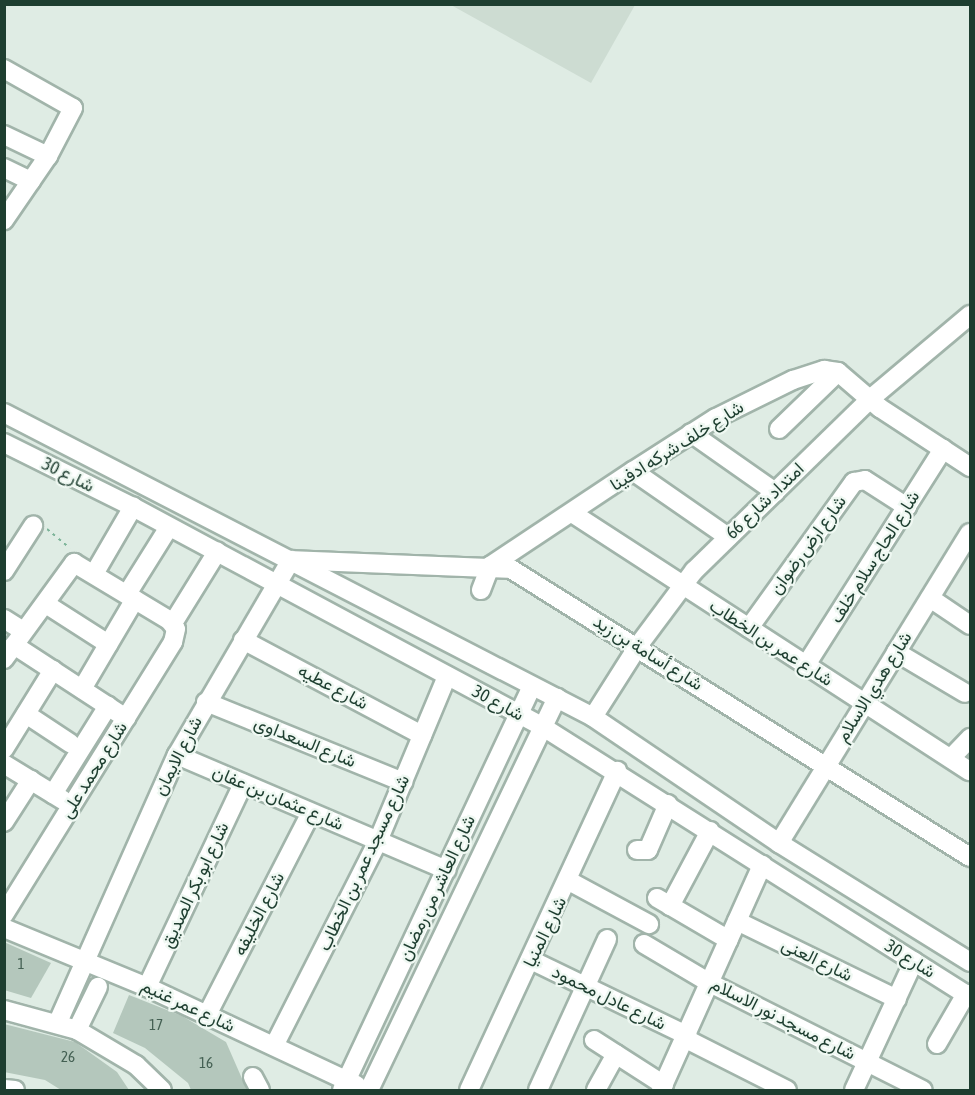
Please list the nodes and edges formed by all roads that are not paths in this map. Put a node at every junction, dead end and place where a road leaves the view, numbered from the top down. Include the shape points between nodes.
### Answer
1 (4, 69) edge
2 (4, 135) edge
3 (48, 156) junction
4 (4, 168) edge
5 (31, 181) junction
6 (8, 209) edge
7 (970, 315) edge
8 (838, 372) junction
9 (870, 399) junction
10 (4, 413) edge
11 (779, 429) dead end
12 (691, 434) junction
13 (4, 443) edge
14 (943, 449) junction
15 (970, 467) edge
16 (633, 471) junction
17 (775, 492) junction
18 (133, 507) junction
19 (907, 507) junction
20 (572, 513) junction
21 (33, 526) road end
22 (169, 526) junction
23 (728, 537) junction
24 (968, 544) edge
25 (217, 552) junction
26 (291, 560) junction
27 (7, 562) edge
28 (490, 566) junction
29 (94, 574) junction
30 (276, 584) junction
31 (681, 585) junction
32 (481, 590) dead end
33 (131, 597) junction
34 (930, 598) junction
35 (52, 608) dead end
36 (4, 619) edge
37 (171, 622) junction
38 (970, 625) edge
39 (749, 628) junction
40 (243, 640) junction
41 (108, 644) junction
42 (14, 645) edge
43 (638, 646) junction
44 (896, 652) junction
45 (806, 665) junction
46 (53, 670) junction
47 (447, 676) junction
48 (532, 686) junction
49 (82, 689) junction
50 (965, 693) dead end
51 (557, 698) junction
52 (206, 702) junction
53 (864, 704) junction
54 (108, 706) junction
55 (26, 714) junction
56 (519, 714) junction
57 (593, 717) junction
58 (126, 718) junction
59 (543, 727) junction
60 (422, 735) junction
61 (970, 738) edge
62 (70, 743) dead end
63 (4, 748) edge
64 (177, 755) junction
65 (951, 758) junction
66 (4, 764) edge
67 (825, 767) junction
68 (617, 771) junction
69 (970, 771) edge
70 (28, 778) junction
71 (403, 782) junction
72 (243, 784) junction
73 (53, 794) junction
74 (668, 804) junction
75 (72, 806) junction
76 (311, 813) junction
77 (5, 815) edge
78 (710, 831) junction
79 (378, 841) junction
80 (779, 843) junction
81 (637, 850) dead end
82 (970, 857) edge
83 (762, 865) junction
84 (446, 870) junction
85 (569, 881) junction
86 (11, 889) edge
87 (4, 915) edge
88 (737, 921) junction
89 (649, 924) dead end
90 (4, 928) edge
91 (607, 939) dead end
92 (729, 940) junction
93 (644, 944) dead end
94 (531, 960) junction
95 (84, 961) junction
96 (914, 961) junction
97 (970, 962) edge
98 (710, 983) junction
99 (586, 986) junction
100 (98, 987) dead end
101 (147, 987) junction
102 (968, 995) edge
103 (897, 999) junction
104 (4, 1010) edge
105 (207, 1015) junction
106 (58, 1022) junction
107 (77, 1030) junction
108 (687, 1038) junction
109 (594, 1040) dead end
110 (938, 1044) dead end
111 (274, 1046) junction
112 (616, 1054) junction
113 (868, 1062) junction
114 (344, 1085) edge
115 (4, 1089) edge
116 (662, 1089) edge
117 (15, 1090) edge
118 (162, 1090) edge
119 (369, 1090) edge
120 (469, 1090) edge
121 (538, 1090) edge
122 (596, 1090) edge
123 (788, 1090) edge
124 (854, 1090) edge
125 (923, 1090) edge

1 - 3 street via 73,108
2 - 3 street
3 - 5 street
4 - 5 street
5 - 6 street
7 - 9 street, امتداد شارع 66
8 - 9 street
8 - 11 street
8 - 12 street, شارع خلف شركه ادفينا via 824,370 792,380
9 - 14 street
9 - 17 street, امتداد شارع 66
10 - 26 street, شارع 30
12 - 16 street, شارع خلف شركه ادفينا
12 - 17 street
13 - 18 street, شارع 30
14 - 15 street
14 - 19 street, شارع الحاج سلام خلف
16 - 20 street, شارع خلف شركه ادفينا
16 - 23 street
17 - 23 street, امتداد شارع 66
18 - 22 street, شارع 30
18 - 29 street
19 - 39 street, شارع ارض رضوان via 865,480 854,482
19 - 45 street, شارع الحاج سلام خلف
20 - 28 street, شارع خلف شركه ادفينا
20 - 31 street, شارع عمر بن الخطاب
21 - 27 street
22 - 25 street, شارع 30
22 - 33 street
23 - 31 street, امتداد شارع 66
24 - 34 street, شارع هدي الاسلام
25 - 30 street, شارع 30
25 - 37 street, شارع محمد على
26 - 28 street, شارع أسامة بن زيد
26 - 30 street, شارع الايمان
26 - 48 street, شارع 30
28 - 32 street
28 - 43 street, شارع أسامة بن زيد via 511,569
29 - 33 street
29 - 42 street via 77,564 68,567
30 - 40 street, شارع الايمان
30 - 47 street, شارع 30
31 - 39 street, شارع عمر بن الخطاب
31 - 43 street, امتداد شارع 66
33 - 37 street
33 - 41 street
34 - 38 street
34 - 44 street, شارع هدي الاسلام
35 - 41 street
36 - 42 street
37 - 58 street, شارع محمد على via 173,642
39 - 45 street, شارع عمر بن الخطاب
40 - 52 street, شارع الايمان
40 - 60 street, شارع عطيه
41 - 49 street
42 - 46 street
43 - 57 street, امتداد شارع 66
43 - 67 street, شارع أسامة بن زيد
44 - 50 street
44 - 53 street, شارع هدي الاسلام
45 - 53 street, شارع عمر بن الخطاب
46 - 49 street
46 - 55 street
47 - 56 street, شارع 30
47 - 60 street, شارع مسجد عمر بن الخطاب
48 - 51 street, شارع 30
48 - 56 street, شارع العاشر من رمضان
49 - 54 street
51 - 57 street, شارع 30
51 - 59 street, شارع العاشر من رمضان
52 - 64 street, شارع الايمان
52 - 71 street, شارع السعداوى
53 - 65 street, شارع عمر بن الخطاب
53 - 67 street, شارع هدي الاسلام
54 - 58 street
54 - 73 street
55 - 62 street
55 - 63 street
56 - 59 street, شارع 30
56 - 84 street, شارع العاشر من رمضان
57 - 80 street, شارع 30
58 - 75 street, شارع محمد على
59 - 68 street, شارع 30
59 - 119 street, شارع العاشر من رمضان
60 - 71 street, شارع مسجد عمر بن الخطاب
61 - 65 street
64 - 72 street, شارع عثمان بن عفان
64 - 95 street, شارع الايمان
65 - 69 street, شارع عمر بن الخطاب
66 - 70 street
67 - 80 street, شارع هدي الاسلام
67 - 82 street, شارع أسامة بن زيد
68 - 74 street, شارع 30
68 - 85 street, شارع المنيا
70 - 73 street
70 - 77 street
71 - 79 street, شارع مسجد عمر بن الخطاب
72 - 76 street, شارع عثمان بن عفان
72 - 101 street, شارع ابو بكر الصديق
73 - 75 street
74 - 78 street, شارع 30
74 - 81 street via 648,850
75 - 86 street, شارع محمد على
76 - 79 street, شارع عثمان بن عفان
76 - 105 street, شارع الخليفه
78 - 83 street, شارع 30
78 - 92 street via 664,902
79 - 84 street, شارع عثمان بن عفان
79 - 111 street, شارع مسجد عمر بن الخطاب
80 - 97 street, شارع 30
83 - 88 street
83 - 96 street, شارع 30
84 - 114 street, شارع العاشر من رمضان
85 - 89 street
85 - 94 street, شارع المنيا
86 - 87 street, شارع محمد على
88 - 92 street
88 - 103 street, شارع العنى
90 - 95 street, شارع عمر غنيم
91 - 99 street
92 - 98 street
93 - 98 street, شارع مسجد نور الاسلام
94 - 99 street, شارع عادل محمود
94 - 120 street, شارع المنيا
95 - 101 street, شارع عمر غنيم
95 - 106 street, شارع الايمان
96 - 102 street, شارع 30
96 - 103 street
98 - 108 street
98 - 113 street, شارع مسجد نور الاسلام
99 - 108 street, شارع عادل محمود
99 - 121 street
100 - 107 street
101 - 105 street, شارع عمر غنيم
102 - 110 street
103 - 113 street
104 - 106 street
105 - 111 street, شارع عمر غنيم
106 - 107 street
107 - 118 street via 136,1065
108 - 116 street
108 - 123 street, شارع عادل محمود
109 - 112 street
111 - 114 street, شارع عمر غنيم
112 - 116 street
112 - 122 street
113 - 124 street
113 - 125 street, شارع مسجد نور الاسلام
114 - 119 street, شارع عمر غنيم
115 - 117 street

